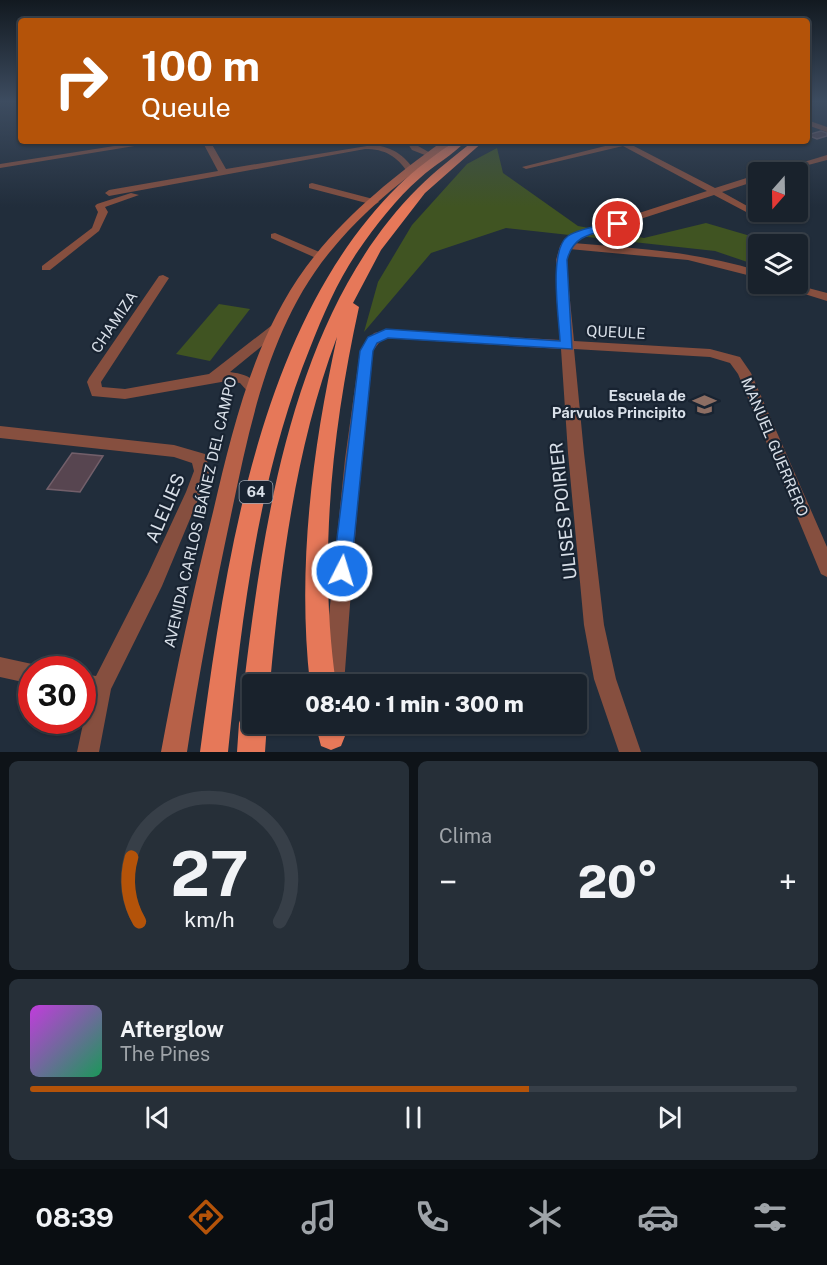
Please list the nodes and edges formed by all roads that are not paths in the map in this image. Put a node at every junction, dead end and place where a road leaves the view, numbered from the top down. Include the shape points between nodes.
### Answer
1 (142, 144) edge
2 (208, 144) edge
3 (412, 144) edge
4 (445, 144) edge
5 (457, 144) edge
6 (475, 144) edge
7 (486, 144) edge
8 (613, 144) edge
9 (625, 144) edge
10 (430, 155) junction
11 (827, 157) edge
12 (282, 161) junction
13 (808, 162) edge
14 (0, 166) edge
15 (526, 167) dead end
16 (446, 168) junction
17 (411, 171) junction
18 (223, 172) junction
19 (257, 175) dead end
20 (748, 180) edge
21 (159, 183) junction
22 (312, 186) dead end
23 (713, 191) junction
24 (109, 193) dead end
25 (374, 202) junction
26 (748, 209) edge
27 (275, 236) dead end
28 (563, 253) junction
29 (321, 256) junction
30 (46, 268) dead end
31 (362, 271) junction
32 (748, 271) edge
33 (163, 278) dead end
34 (808, 291) edge
35 (827, 297) edge
36 (275, 329) junction
37 (567, 346) junction
38 (735, 360) joint
39 (215, 376) junction
40 (253, 388) junction
41 (0, 432) edge
42 (827, 568) edge
43 (0, 667) edge
44 (18, 671) edge
45 (258, 674) edge
46 (322, 674) edge
47 (334, 674) edge
48 (96, 679) edge
49 (89, 734) edge
50 (252, 734) edge
51 (88, 752) edge
52 (174, 752) edge
53 (214, 752) edge
54 (251, 752) edge
55 (630, 752) edge

1 - 14 street
2 - 18 street
3 - 10 street
4 - 10 main road, AVENIDA CARLOS IBÁÑEZ DEL CAMPO
5 - 53 highway, 64 via 402,188 354,248 325,299 296,364 256,489 236,584
6 - 16 highway, 64
7 - 16 highway
8 - 15 street
9 - 23 street
10 - 17 main road, AVENIDA CARLOS IBÁÑEZ DEL CAMPO
11 - 13 street
12 - 17 street via 374,147 396,152
12 - 18 street
12 - 19 street
16 - 31 highway, 64 via 409,203
17 - 25 main road, AVENIDA CARLOS IBÁÑEZ DEL CAMPO
18 - 21 street
20 - 23 street
21 - 24 street
21 - 30 street via 100,206 103,212 96,229
22 - 25 street
23 - 26 street
23 - 28 street via 572,238
25 - 29 main road, AVENIDA CARLOS IBÁÑEZ DEL CAMPO
27 - 29 street
28 - 32 street via 672,253 724,262
28 - 37 street, ULISES POIRIER
29 - 36 main road, AVENIDA CARLOS IBÁÑEZ DEL CAMPO
31 - 45 highway, 64 via 321,360 297,436 277,526
31 - 46 highway via 341,352 318,514 315,598
33 - 39 street, CHAMIZA via 94,382 97,392 125,394
34 - 35 street
36 - 39 street
36 - 40 main road, AVENIDA CARLOS IBÁÑEZ DEL CAMPO
37 - 38 street, QUEULE via 711,353
37 - 47 street, QUEULE via 386,334 378,336 366,351
37 - 55 street, ULISES POIRIER via 594,625 605,679
38 - 42 street, MANUEL GUERRERO
39 - 40 street via 244,379
40 - 52 main road, AVENIDA CARLOS IBÁÑEZ DEL CAMPO via 192,644
41 - 48 street, ALELIES via 174,451 199,459 202,471 155,580
43 - 44 street
49 - 51 street
50 - 54 highway

